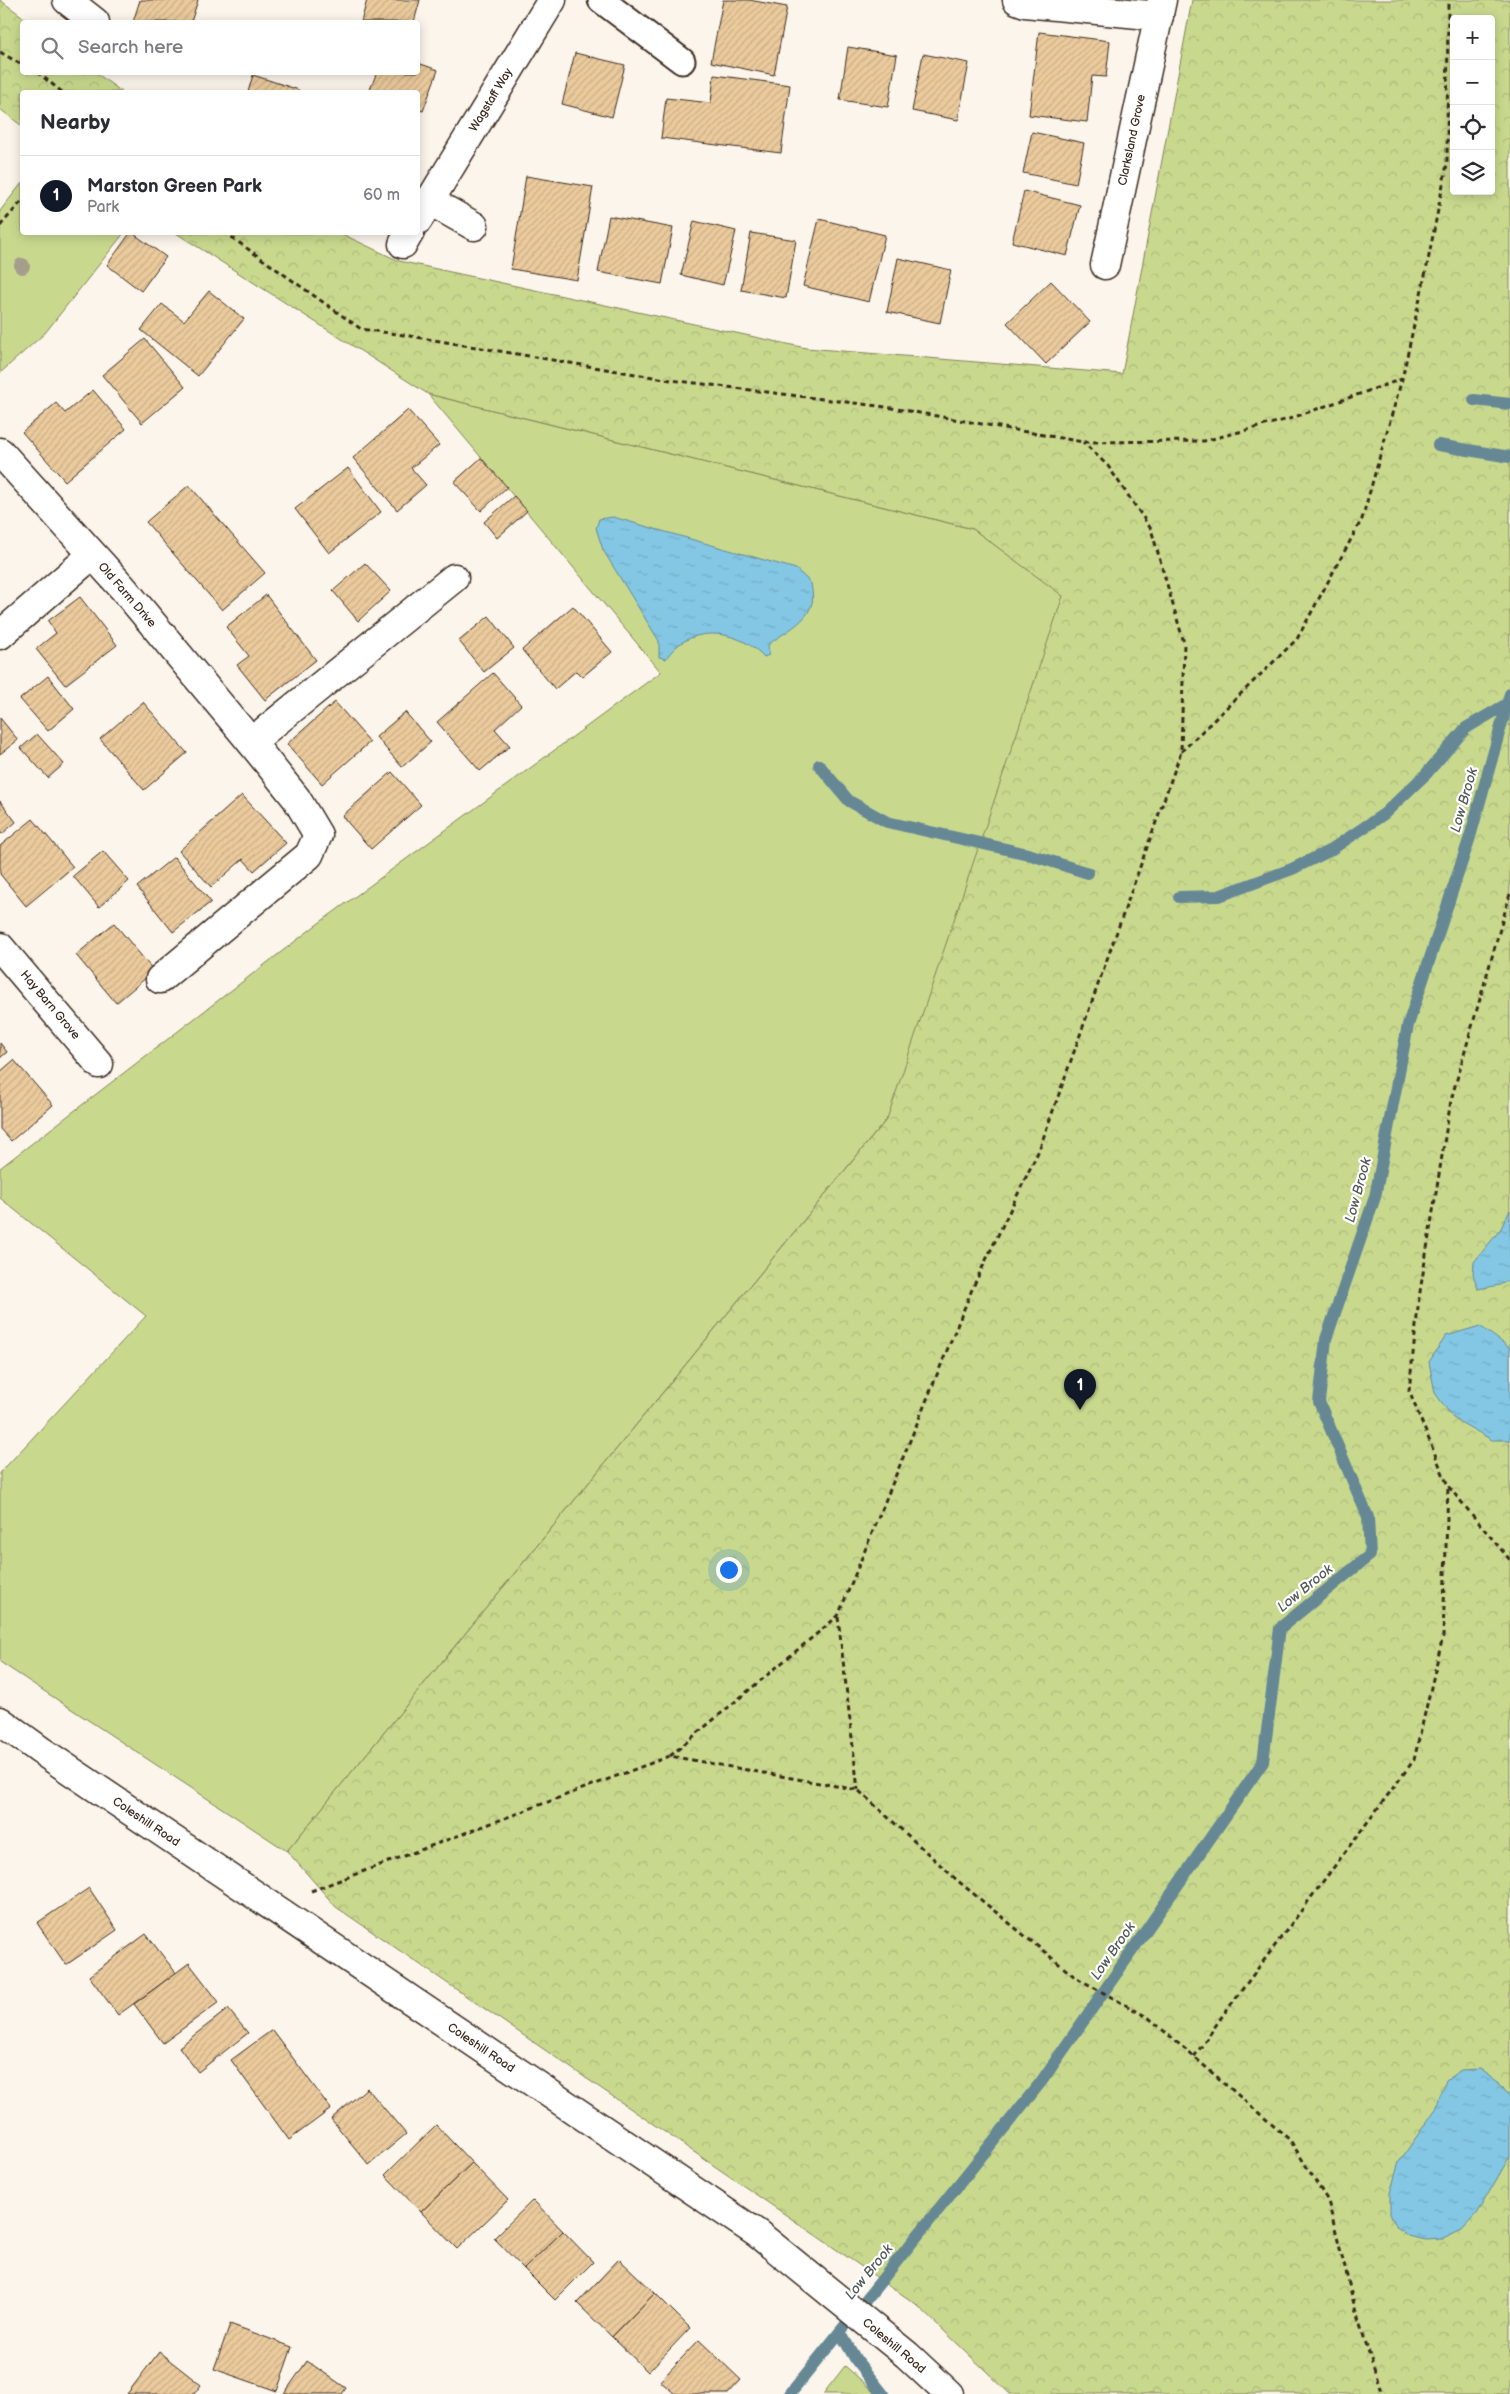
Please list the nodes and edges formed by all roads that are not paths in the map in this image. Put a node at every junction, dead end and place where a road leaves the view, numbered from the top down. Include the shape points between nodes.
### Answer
1 (66, 0) edge
2 (552, 0) edge
3 (601, 0) edge
4 (1017, 0) edge
5 (1161, 8) edge
6 (96, 15) edge
7 (682, 61) dead end
8 (424, 210) edge
9 (474, 226) dead end
10 (1105, 265) dead end
11 (0, 452) edge
12 (92, 555) junction
13 (454, 578) dead end
14 (0, 635) edge
15 (251, 742) junction
16 (0, 946) edge
17 (160, 979) dead end
18 (99, 1064) dead end
19 (0, 1721) edge
20 (949, 2394) edge

1 - 6 street
2 - 8 street, Wagstaff Way
3 - 7 lane
4 - 5 street, Clarksland Grove via 1043,5
5 - 10 street, Clarksland Grove
8 - 9 street, Wagstaff Way
11 - 12 street, Old Farm Drive
12 - 14 street
12 - 15 street, Old Farm Drive
13 - 15 street
15 - 17 street, Old Farm Drive via 296,798 318,835 309,856
16 - 18 street, Hay Barn Grove
19 - 20 street, Coleshill Road via 758,2234 907,2355

